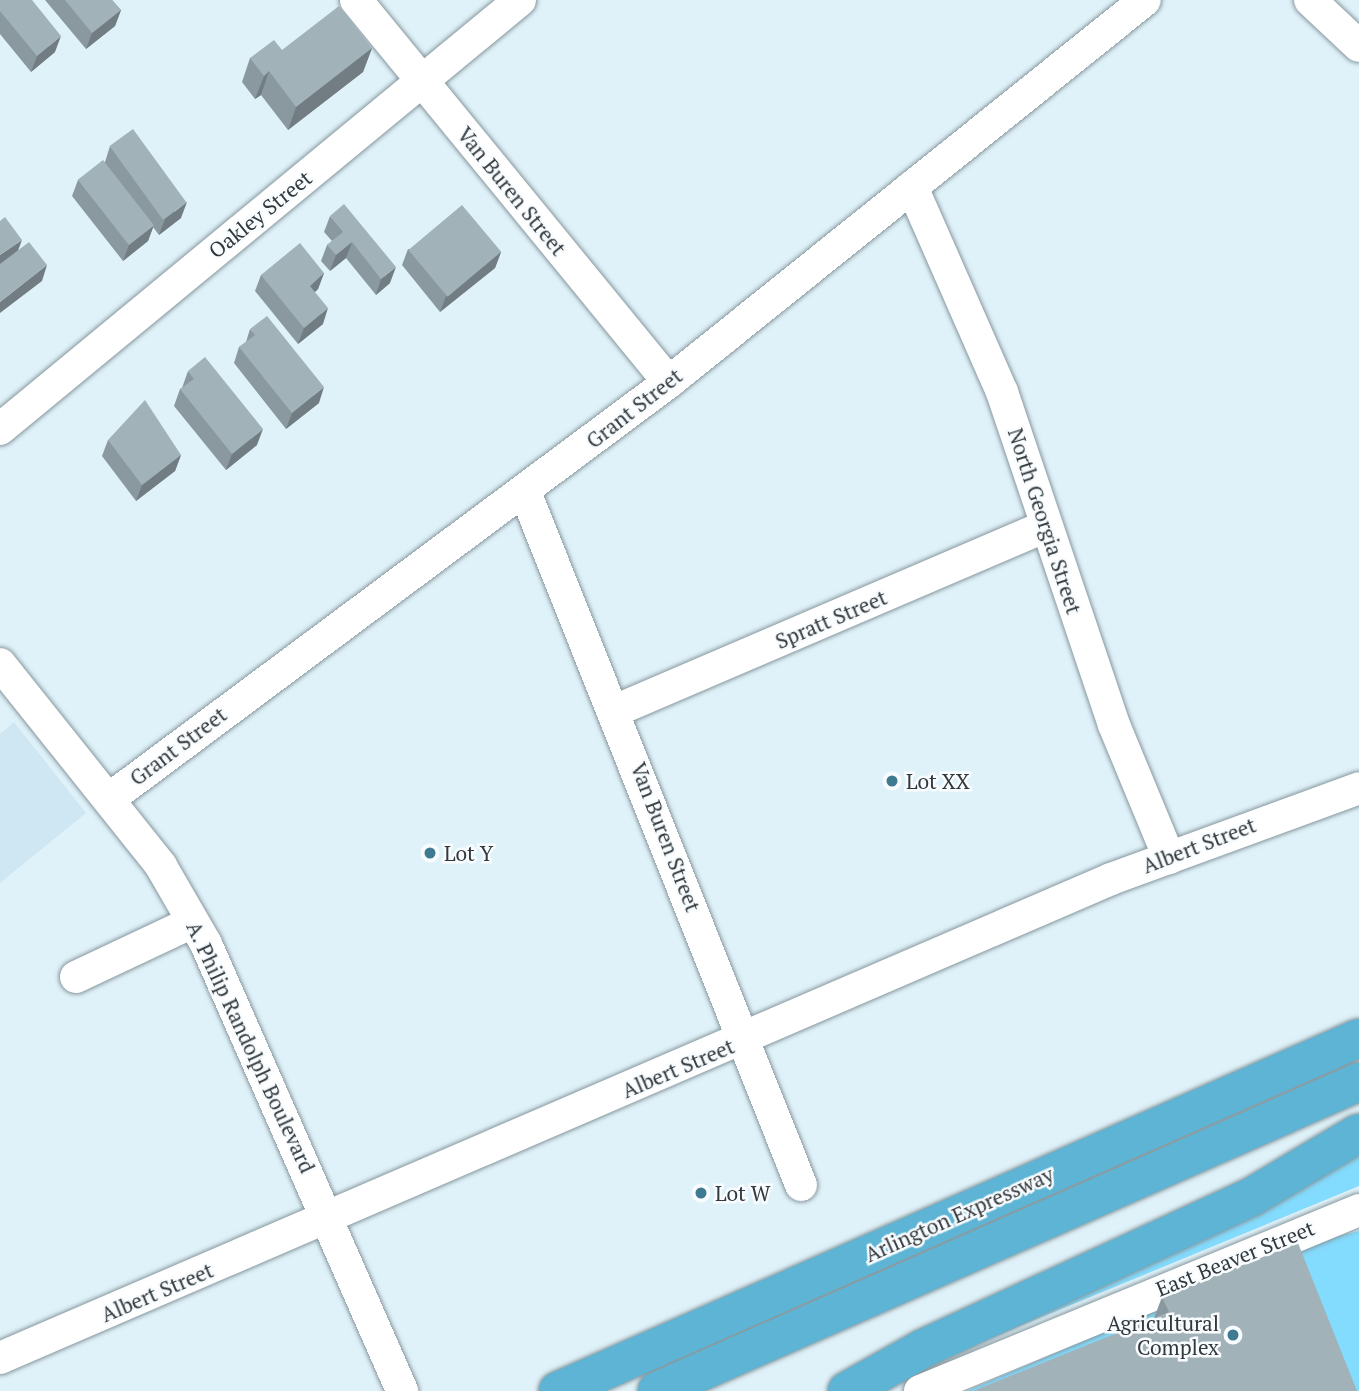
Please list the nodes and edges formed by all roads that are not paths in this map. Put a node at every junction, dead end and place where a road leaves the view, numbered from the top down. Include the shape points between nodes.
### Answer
1 (356, 0) edge
2 (520, 0) edge
3 (1145, 0) edge
4 (1310, 0) edge
5 (1359, 46) edge
6 (422, 81) junction
7 (912, 187) junction
8 (669, 382) junction
9 (0, 429) edge
10 (525, 492) junction
11 (1045, 527) junction
12 (0, 664) edge
13 (617, 710) junction
14 (1359, 788) edge
15 (109, 799) junction
16 (1169, 858) junction
17 (193, 922) junction
18 (76, 976) dead end
19 (1359, 1038) edge
20 (744, 1040) junction
21 (1359, 1082) edge
22 (1359, 1133) edge
23 (801, 1185) dead end
24 (1359, 1210) edge
25 (331, 1218) junction
26 (0, 1359) edge
27 (402, 1391) edge
28 (558, 1391) edge
29 (657, 1391) edge
30 (847, 1391) edge
31 (920, 1391) edge

1 - 6 street, Van Buren Street
2 - 6 street, Oakley Street
3 - 7 street, Grant Street
4 - 5 street
6 - 8 street, Van Buren Street
6 - 9 street, Oakley Street
7 - 8 street, Grant Street
7 - 11 street, North Georgia Street via 1002,392
8 - 10 street, Grant Street
10 - 13 street, Van Buren Street
10 - 15 street, Grant Street
11 - 13 street, Spratt Street
11 - 16 street, North Georgia Street via 1114,725
12 - 15 street, A. Philip Randolph Boulevard
13 - 20 street, Van Buren Street
14 - 16 street, Albert Street
15 - 17 street, A. Philip Randolph Boulevard
16 - 20 street, Albert Street
17 - 18 street
17 - 25 street, A. Philip Randolph Boulevard
19 - 28 highway, Arlington Expressway
20 - 23 street, Van Buren Street
20 - 25 street, Albert Street
21 - 29 highway, Arlington Expressway
22 - 30 highway via 1252,1196 922,1349
24 - 31 street, East Beaver Street
25 - 26 street, Albert Street
25 - 27 street, A. Philip Randolph Boulevard

